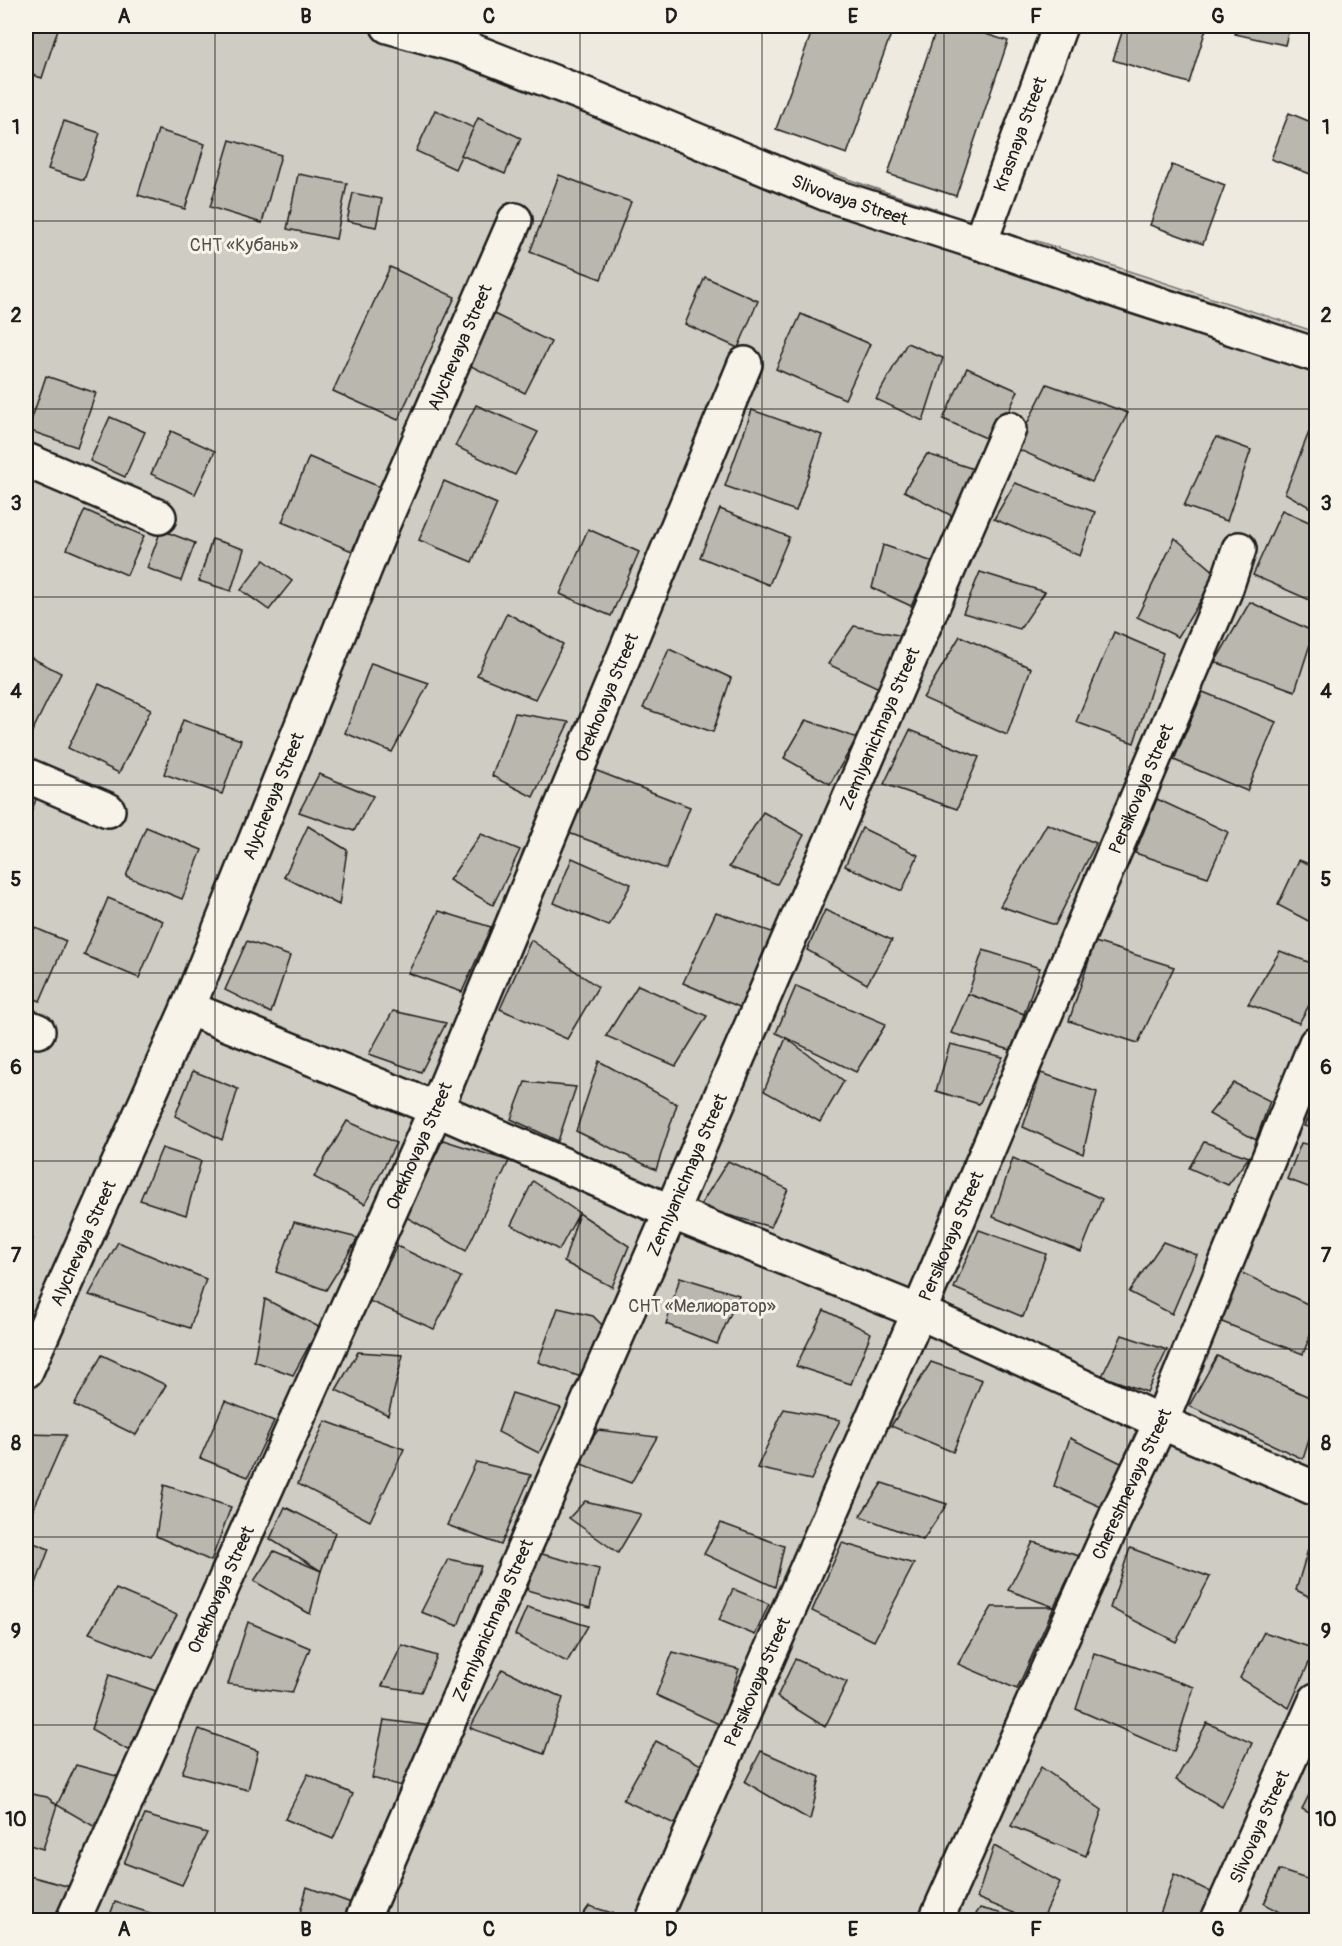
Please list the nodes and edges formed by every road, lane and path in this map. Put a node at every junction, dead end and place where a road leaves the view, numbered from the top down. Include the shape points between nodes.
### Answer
1 (388, 26) edge
2 (1060, 26) edge
3 (466, 36) edge
4 (515, 220) dead end
5 (980, 243) junction
6 (1317, 355) edge
7 (745, 364) dead end
8 (1009, 429) dead end
9 (26, 460) edge
10 (159, 517) dead end
11 (1239, 549) dead end
12 (26, 775) edge
13 (108, 810) dead end
14 (188, 1008) junction
15 (1317, 1043) edge
16 (436, 1109) junction
17 (671, 1212) junction
18 (919, 1312) junction
19 (26, 1371) edge
20 (1161, 1422) junction
21 (1317, 1490) edge
22 (1317, 1700) edge
23 (73, 1920) edge
24 (362, 1920) edge
25 (653, 1920) edge
26 (936, 1920) edge
27 (1218, 1920) edge

1 - 3 street, Slivovaya Street
2 - 5 street, Krasnaya Street
3 - 5 street, Slivovaya Street via 594,98 827,194
4 - 14 street, Alychevaya Street via 382,526
5 - 6 street, Slivovaya Street
7 - 16 street, Orekhovaya Street
8 - 17 street, Zemlyanichnaya Street
9 - 10 street
11 - 18 street, Persikovaya Street via 1225,591
12 - 13 street
14 - 16 street
14 - 19 street, Alychevaya Street
15 - 20 street, Chereshnevaya Street
16 - 17 street
16 - 23 street, Orekhovaya Street
17 - 18 street
17 - 24 street, Zemlyanichnaya Street
18 - 20 street
18 - 25 street, Persikovaya Street
20 - 21 street
20 - 26 street, Chereshnevaya Street
22 - 27 street, Slivovaya Street

